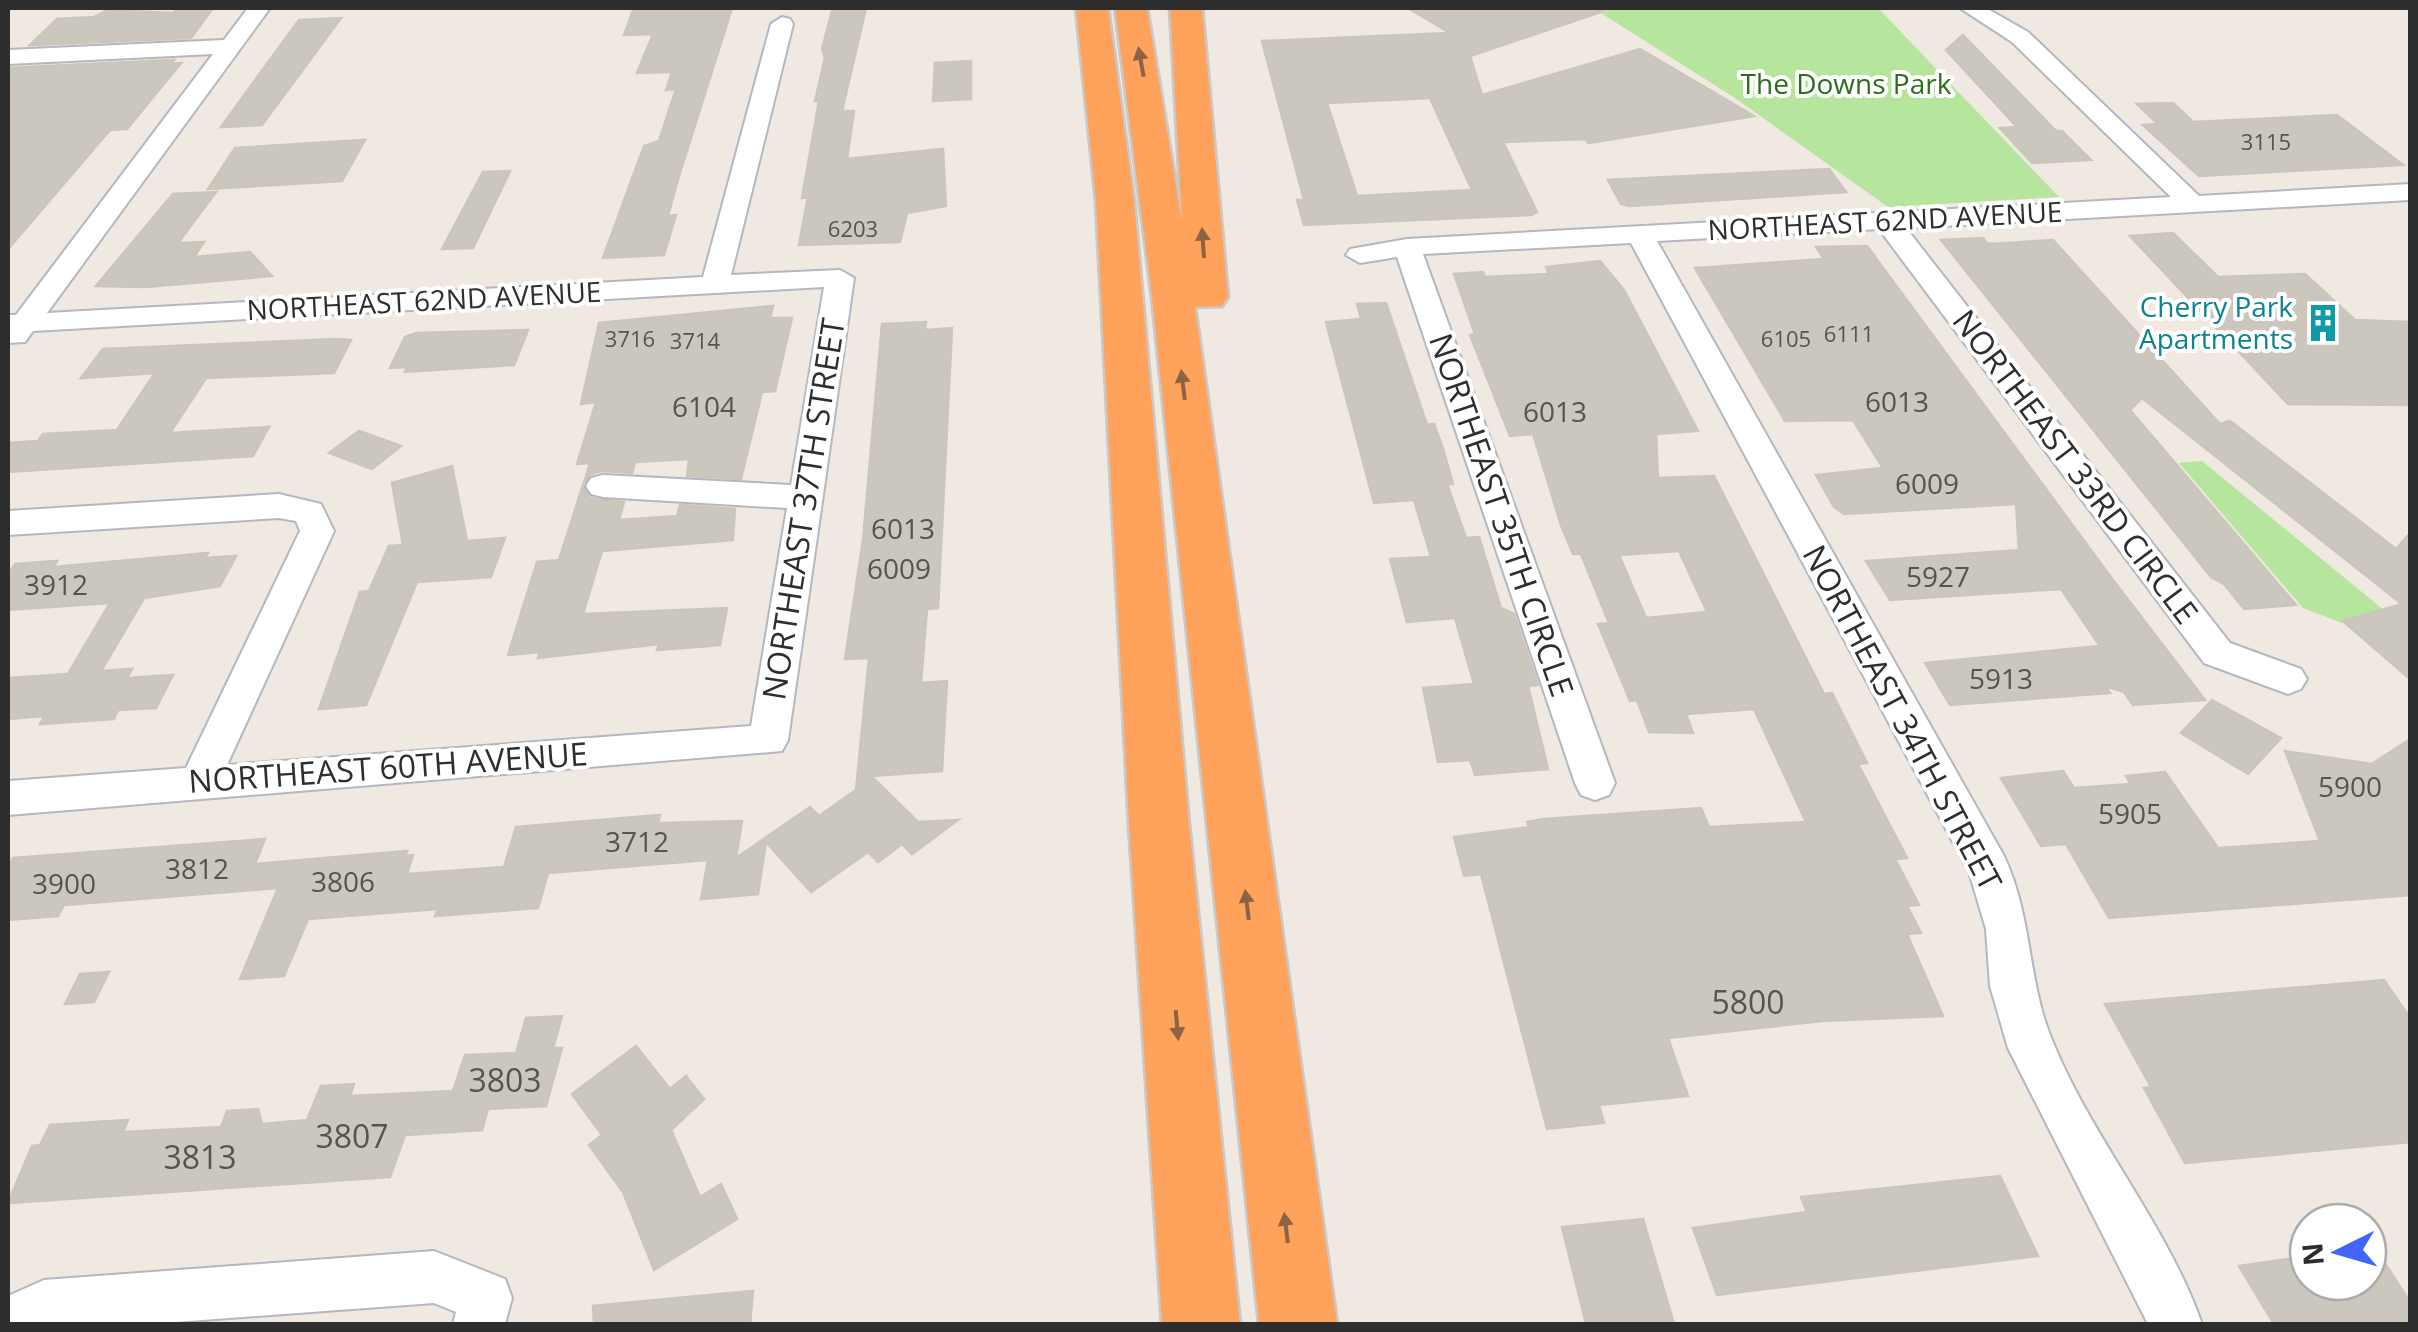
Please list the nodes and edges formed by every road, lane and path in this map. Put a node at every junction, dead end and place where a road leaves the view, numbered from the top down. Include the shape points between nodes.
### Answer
1 (260, 8) edge
2 (1063, 8) edge
3 (1092, 8) edge
4 (1131, 8) edge
5 (1186, 8) edge
6 (1972, 8) edge
7 (782, 24) dead end
8 (232, 46) junction
9 (8, 56) edge
10 (2410, 192) edge
11 (2193, 204) junction
12 (1887, 221) junction
13 (1640, 235) junction
14 (1407, 247) junction
15 (1360, 254) dead end
16 (840, 278) joint
17 (715, 284) junction
18 (13, 331) edge
19 (603, 486) dead end
20 (804, 497) junction
21 (8, 522) edge
22 (2288, 679) dead end
23 (1220, 690) junction
24 (768, 740) joint
25 (200, 782) junction
26 (1594, 784) dead end
27 (8, 798) edge
28 (1159, 824) junction
29 (482, 1311) edge
30 (8, 1324) edge
31 (1201, 1324) edge
32 (1298, 1324) edge
33 (2176, 1324) edge

1 - 8 street
2 - 28 highway
3 - 28 highway via 1115,201
23 -> 4 highway
23 -> 5 highway via 1218,455
6 - 11 street via 2020,37
7 - 17 street
8 - 9 street
8 - 18 street
10 - 11 street, NORTHEAST 62ND AVENUE
11 - 12 street, NORTHEAST 62ND AVENUE
12 - 13 street, NORTHEAST 62ND AVENUE
12 - 22 street, NORTHEAST 33RD CIRCLE via 2217,654
13 - 14 street, NORTHEAST 62ND AVENUE
13 - 33 street, NORTHEAST 34TH STREET via 1988,869 2008,928 2013,986 2031,1048
14 - 15 street, NORTHEAST 62ND AVENUE
14 - 26 street, NORTHEAST 35TH CIRCLE
16 - 17 street, NORTHEAST 62ND AVENUE
16 - 20 street, NORTHEAST 37TH STREET
17 - 18 street, NORTHEAST 62ND AVENUE
19 - 20 street
20 - 24 street, NORTHEAST 37TH STREET
21 - 25 street via 280,506 309,512 317,532
32 -> 23 highway
24 - 25 street, NORTHEAST 60TH AVENUE
25 - 27 street, NORTHEAST 60TH AVENUE
28 -> 31 highway
29 - 30 street via 434,1278 44,1306

